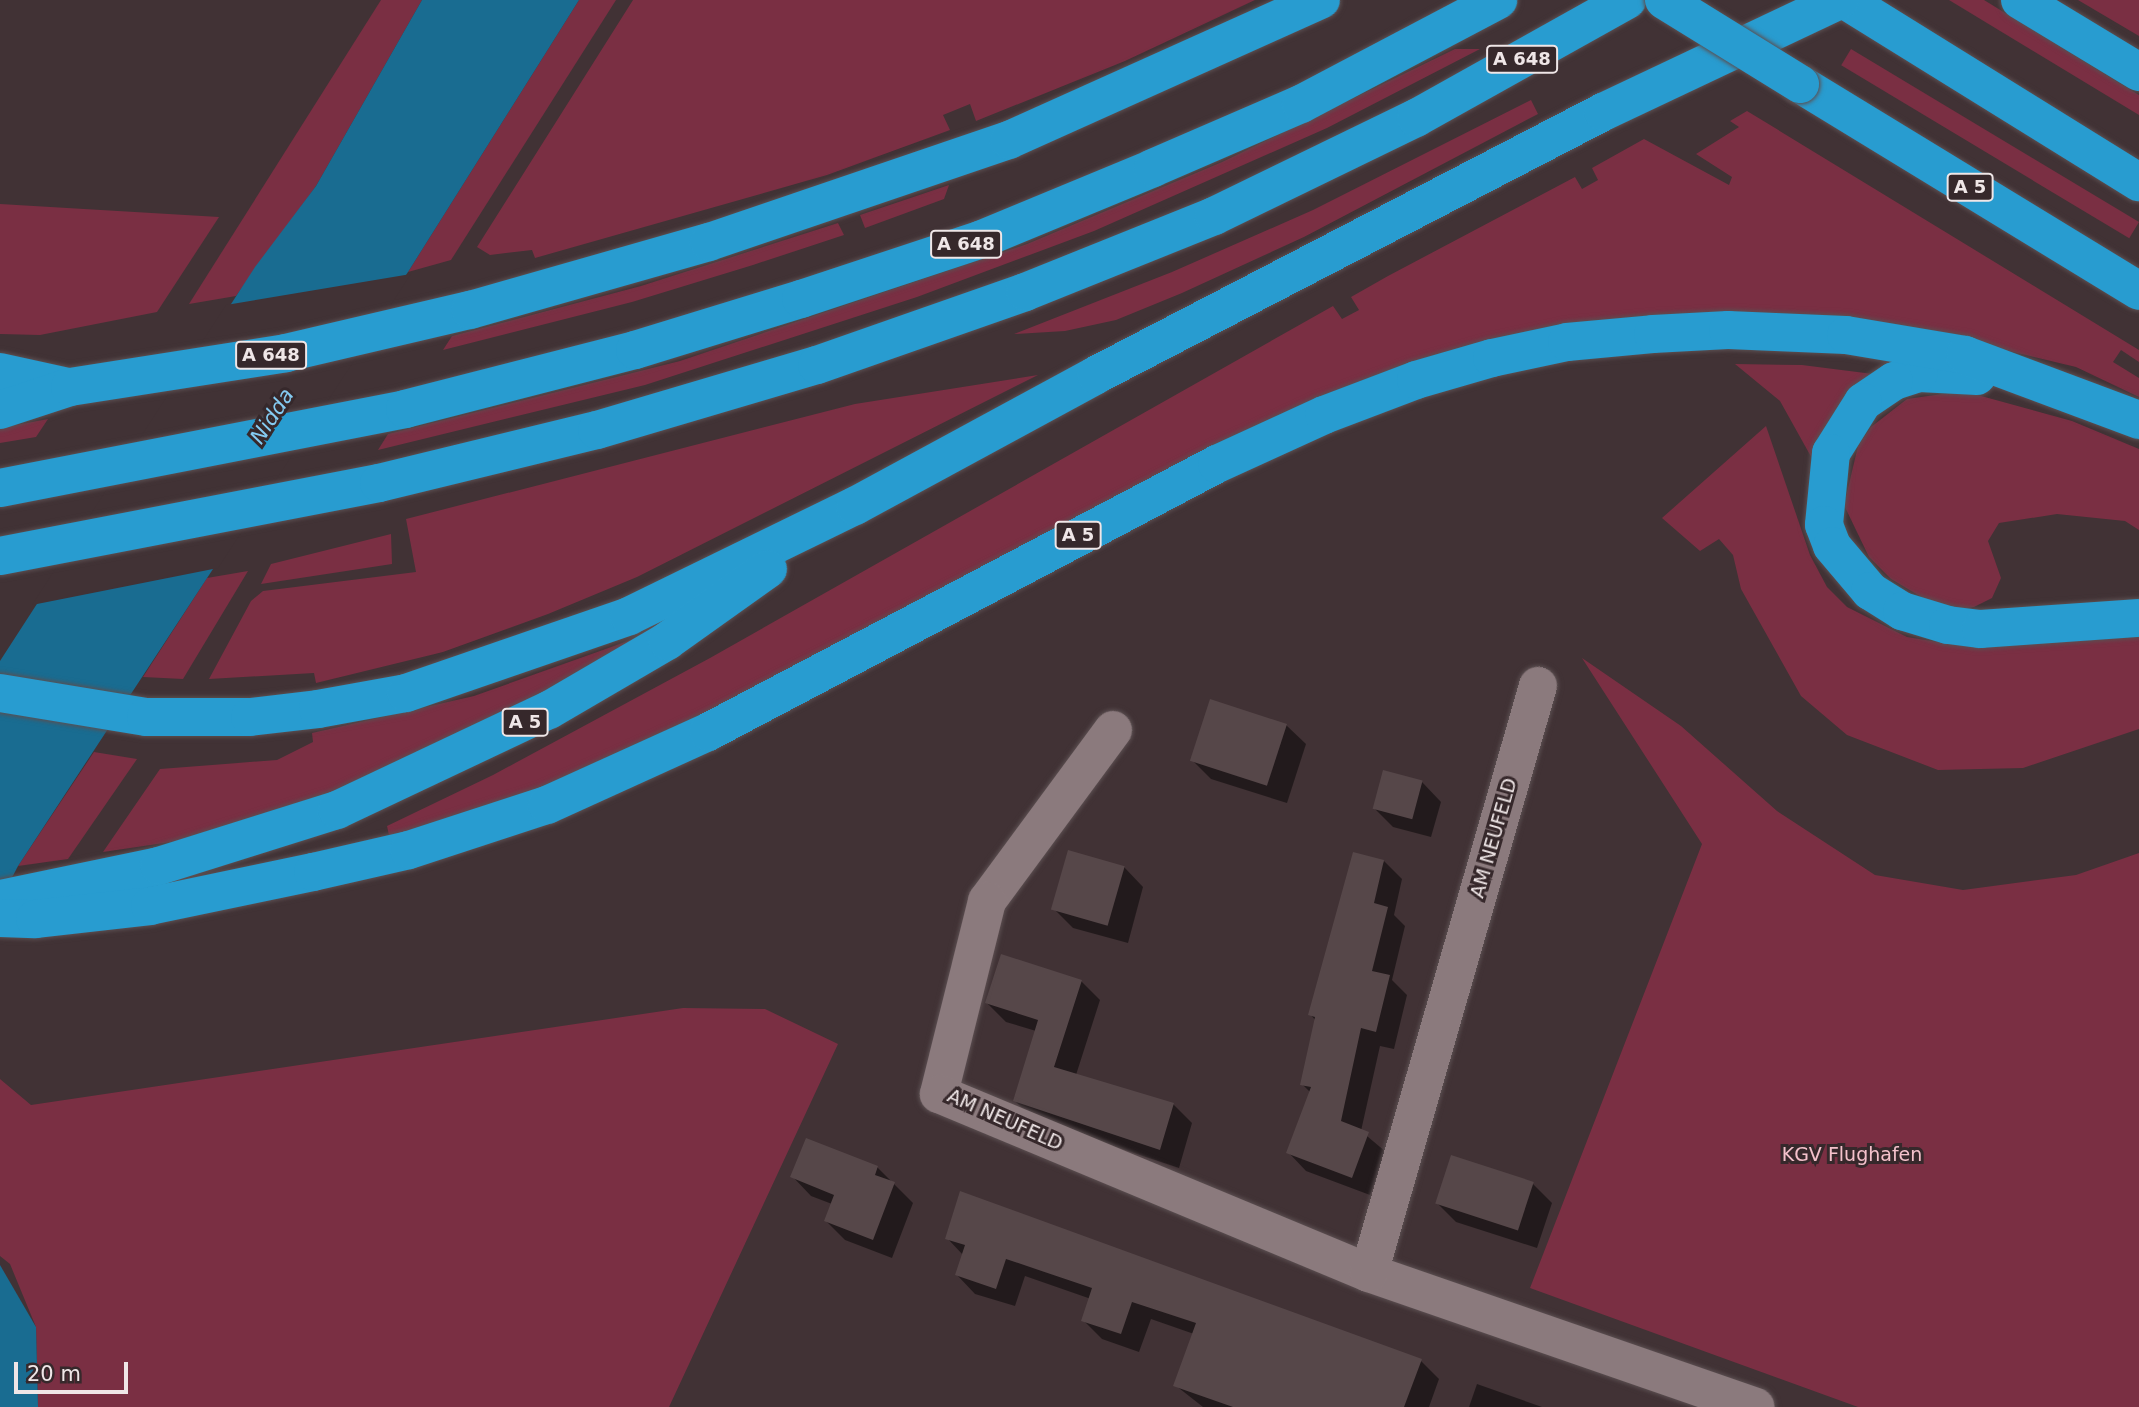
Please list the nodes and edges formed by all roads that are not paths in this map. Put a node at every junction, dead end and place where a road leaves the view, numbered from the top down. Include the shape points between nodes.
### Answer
1 (1321, 0) edge
2 (1498, 0) edge
3 (1627, 0) edge
4 (1664, 0) edge
5 (1789, 0) edge
6 (1843, 0) edge
7 (2020, 0) edge
8 (2139, 72) edge
9 (1603, 112) junction
10 (2139, 182) edge
11 (2139, 291) edge
12 (0, 372) edge
13 (2038, 383) junction
14 (70, 387) junction
15 (0, 410) edge
16 (2139, 421) edge
17 (0, 488) edge
18 (855, 506) junction
19 (0, 555) edge
20 (2139, 618) edge
21 (1538, 685) dead end
22 (0, 693) edge
23 (1113, 730) dead end
24 (0, 900) edge
25 (0, 918) edge
26 (1369, 1273) junction
27 (1748, 1406) edge

1 - 14 highway, A 648 via 1009,140 709,242 470,310 286,353
2 - 17 highway, A 648 via 1301,104 982,239 635,351 405,409
3 - 19 highway, A 648 via 1416,118 1214,216 1026,292 817,365 610,426 379,483
4 - 11 highway, A 5, bridge
5 - 9 highway
6 - 9 highway
6 - 10 highway
7 - 8 highway
9 - 18 highway via 1096,374
12 - 14 highway
13 - 16 highway, A 5
13 - 20 highway via 1919,373 1894,381 1863,402 1831,453 1824,525 1832,546 1870,591 1902,611 1948,625 1981,629
13 - 25 highway, A 5 via 1965,355 1909,342 1785,330 1567,342 1492,358 1324,415 1217,464 708,732 547,805 409,849 150,906 35,919
14 - 15 highway, A 648
18 - 22 highway via 629,616 406,693 250,717 146,717
18 - 24 highway, A 5 via 667,641 549,710 337,810 159,866
21 - 26 street, AM NEUFELD
23 - 26 street, AM NEUFELD via 987,901 939,1094
26 - 27 street, AM NEUFELD

